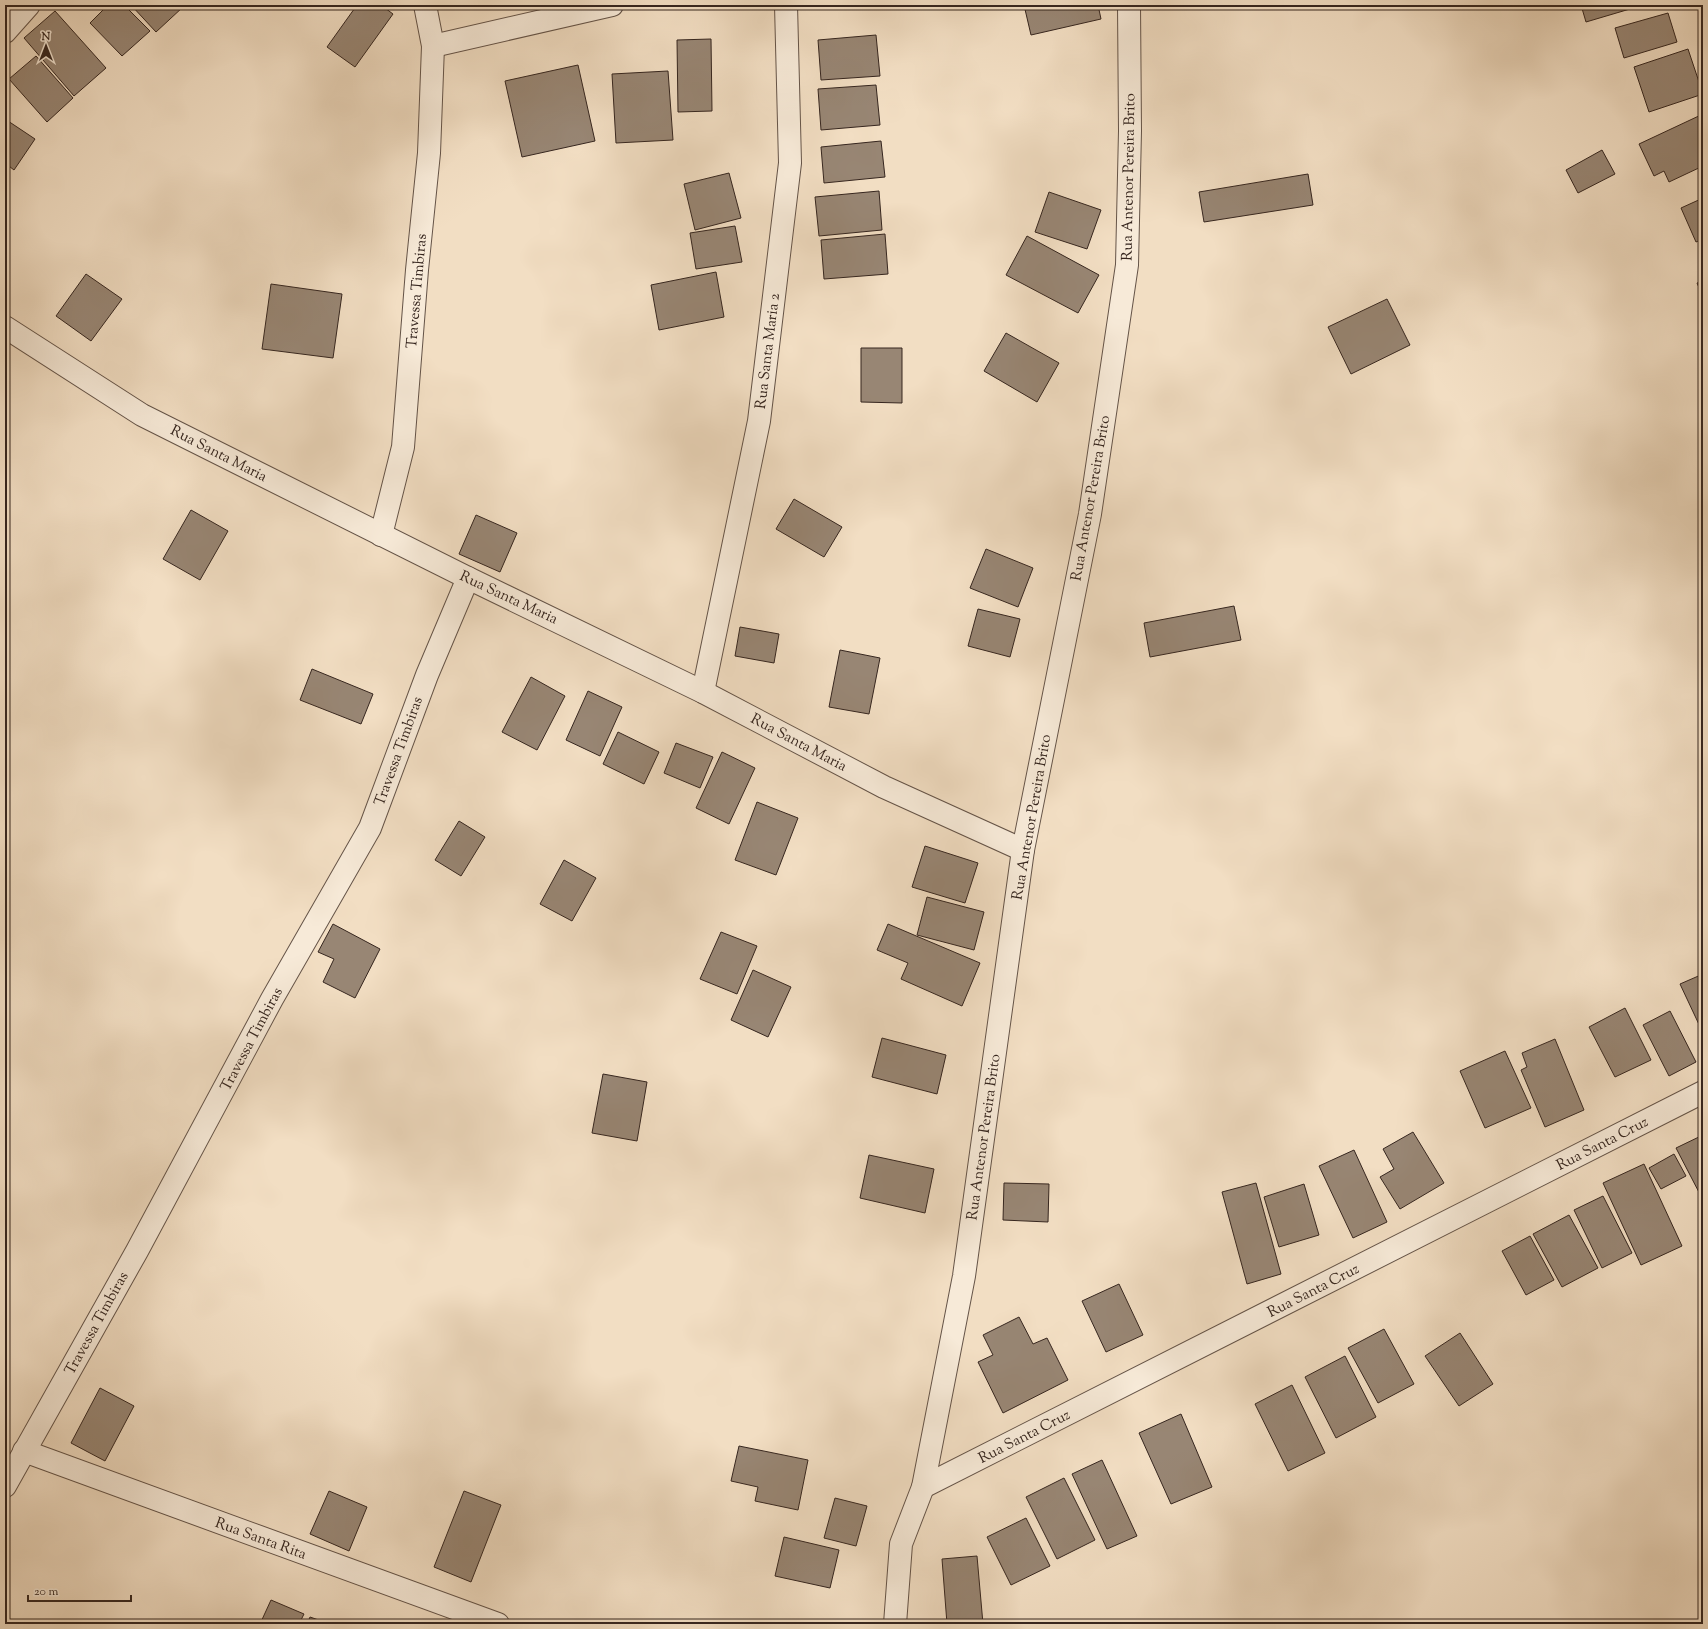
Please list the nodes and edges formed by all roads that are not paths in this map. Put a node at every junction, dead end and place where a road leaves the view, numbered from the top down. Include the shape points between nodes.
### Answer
1 (29, 5) edge
2 (425, 5) edge
3 (612, 5) edge
4 (786, 5) edge
5 (1129, 5) edge
6 (5, 32) edge
7 (433, 46) junction
8 (5, 327) edge
9 (381, 535) junction
10 (468, 578) junction
11 (703, 692) junction
12 (1023, 850) junction
13 (1703, 1092) edge
14 (24, 1451) junction
15 (5, 1486) edge
16 (924, 1487) junction
17 (498, 1624) edge
18 (895, 1624) edge

1 - 6 street
2 - 7 street, Travessa Timbiras
3 - 7 street
4 - 11 street, Rua Santa Maria 2 via 790,163 761,405
5 - 12 street, Rua Antenor Pereira Brito via 1128,264 1090,514
7 - 9 street, Travessa Timbiras via 430,153 403,447
8 - 9 street, Rua Santa Maria via 142,415
9 - 10 street, Rua Santa Maria
10 - 11 street, Rua Santa Maria
10 - 14 street, Travessa Timbiras via 427,675 370,828 272,999 137,1251
11 - 12 street, Rua Santa Maria via 884,787
12 - 16 street, Rua Antenor Pereira Brito via 964,1276
13 - 16 street, Rua Santa Cruz
14 - 15 street, Travessa Timbiras
14 - 17 street, Rua Santa Rita
16 - 18 street, Rua Antenor Pereira Brito via 901,1544

